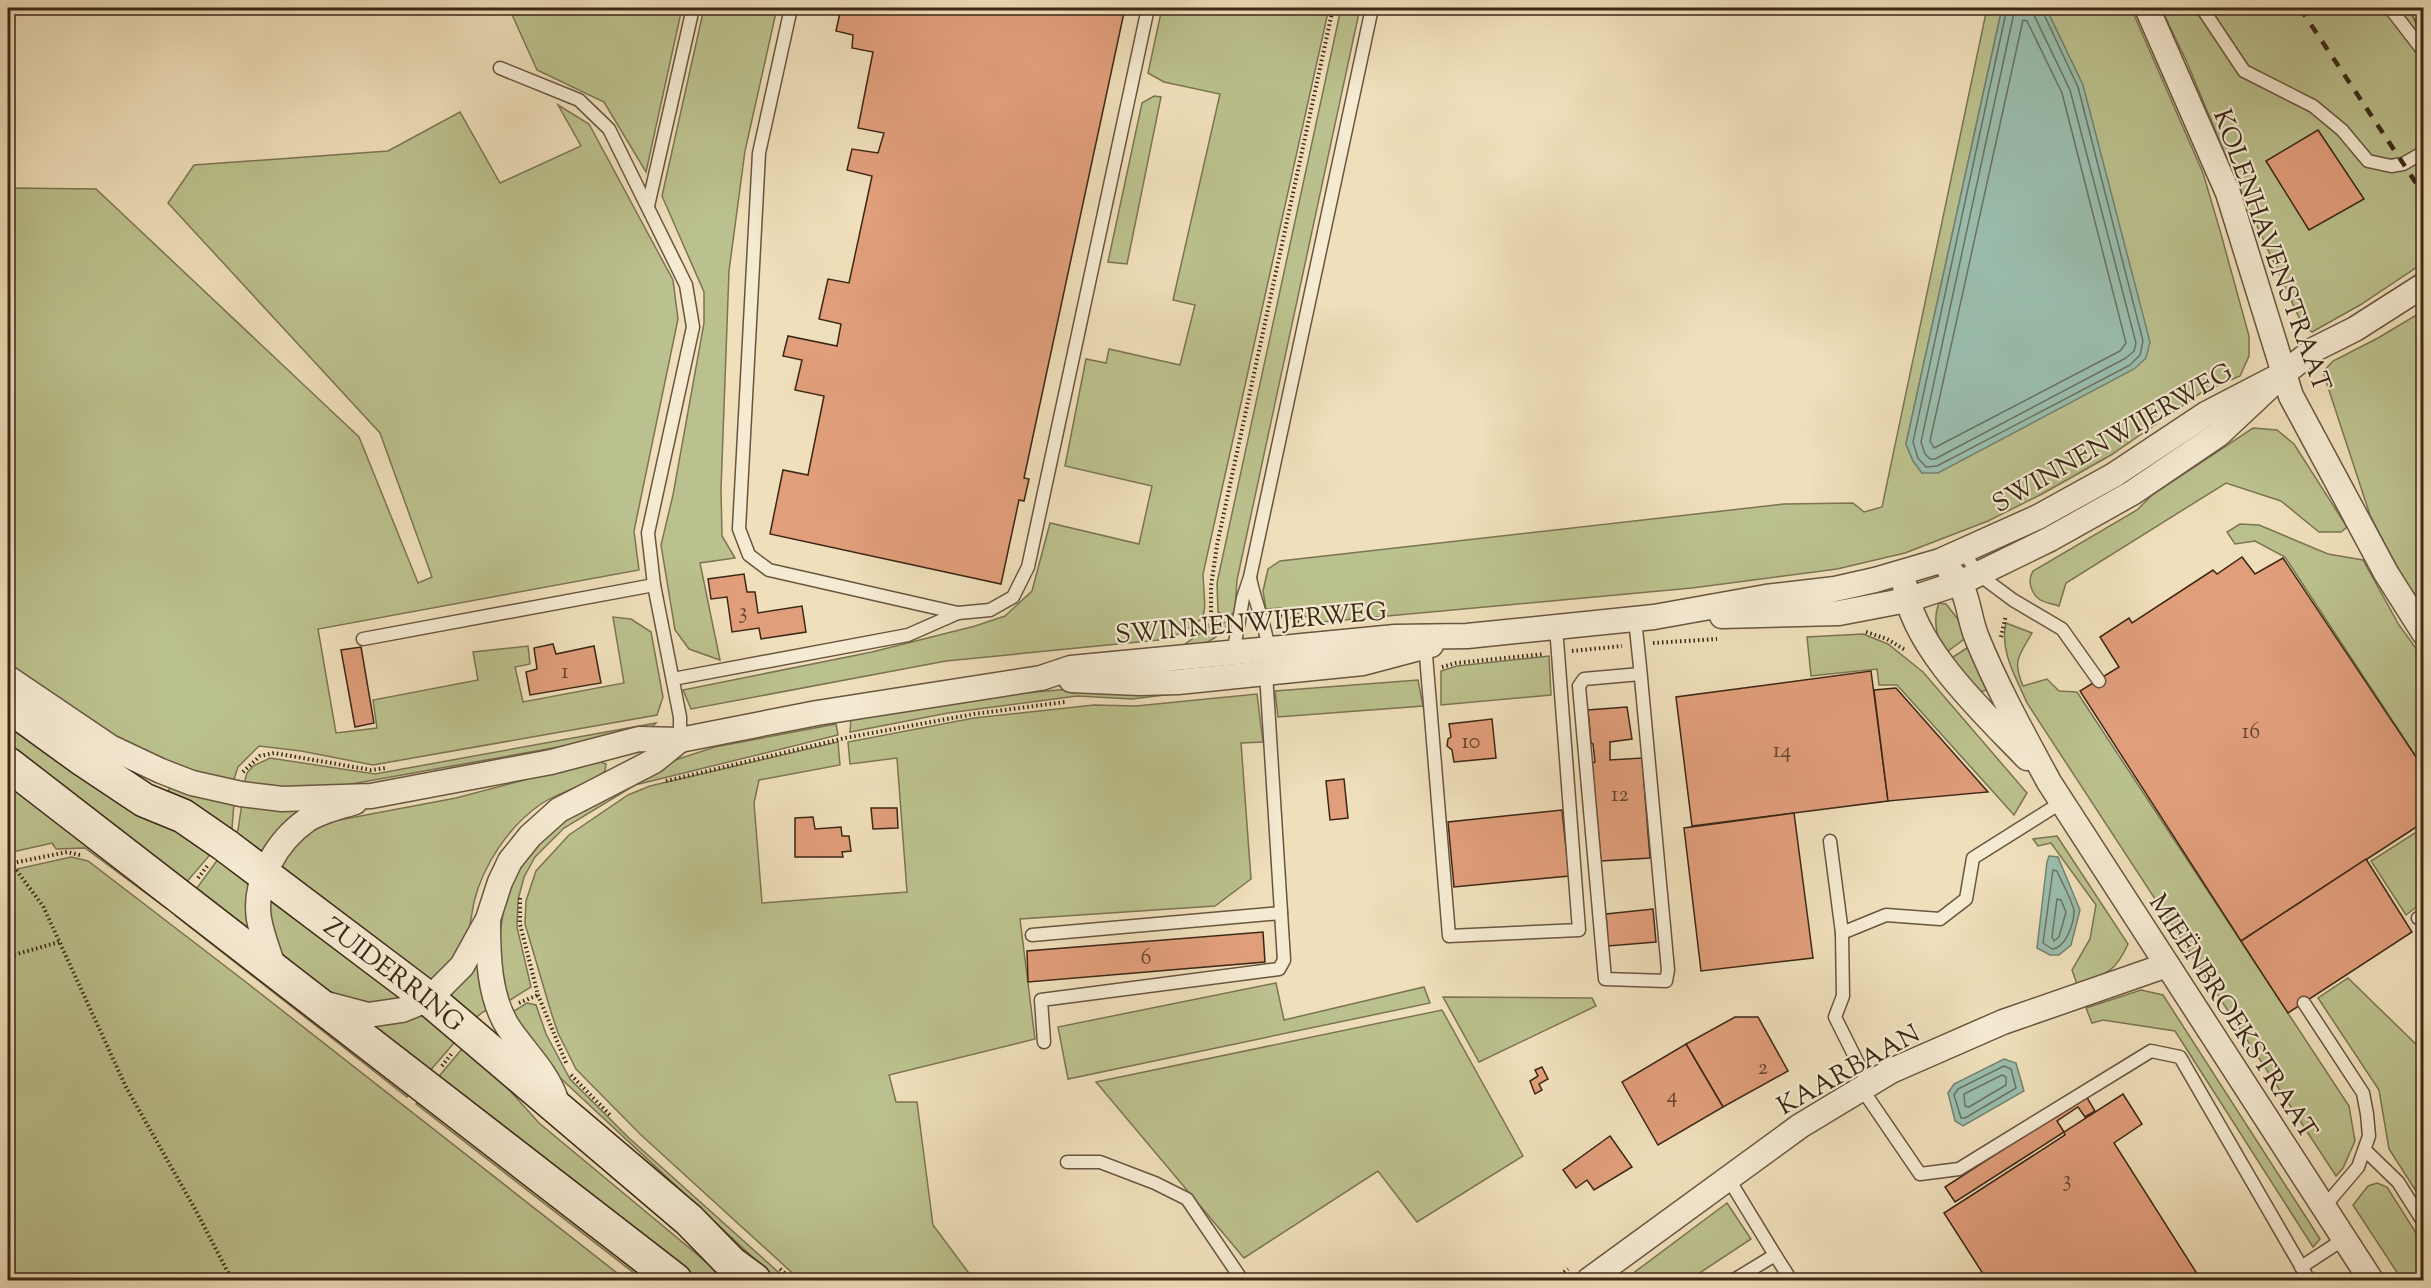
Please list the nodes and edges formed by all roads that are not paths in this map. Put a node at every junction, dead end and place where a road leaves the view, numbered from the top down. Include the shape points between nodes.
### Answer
1 (693, 8) edge
2 (791, 8) edge
3 (1148, 8) edge
4 (1372, 8) edge
5 (2147, 8) edge
6 (2202, 8) edge
7 (2390, 8) edge
8 (2416, 8) edge
9 (2424, 23) edge
10 (2424, 52) edge
11 (500, 68) dead end
12 (2424, 152) edge
13 (648, 206) junction
14 (2424, 285) edge
15 (2283, 374) junction
16 (1963, 551) junction
17 (1940, 561) junction
18 (1904, 572) junction
19 (1250, 577) junction
20 (1970, 578) junction
21 (654, 585) junction
22 (1907, 600) junction
23 (958, 613) junction
24 (1645, 618) junction
25 (1556, 627) junction
26 (2424, 633) edge
27 (363, 639) dead end
28 (1425, 642) junction
29 (1269, 648) junction
30 (1233, 651) junction
31 (1269, 673) junction
32 (1640, 674) junction
33 (1236, 676) junction
34 (8, 678) edge
35 (1041, 678) junction
36 (673, 679) junction
37 (2099, 681) dead end
38 (8, 705) edge
39 (680, 740) junction
40 (8, 764) edge
41 (2049, 782) junction
42 (371, 795) junction
43 (2062, 802) junction
44 (1830, 841) dead end
45 (264, 873) junction
46 (1281, 913) junction
47 (488, 920) junction
48 (1842, 933) junction
49 (1032, 934) dead end
50 (2167, 965) junction
51 (274, 968) junction
52 (429, 999) junction
53 (318, 1002) junction
54 (2304, 1003) dead end
55 (1044, 1042) dead end
56 (1865, 1087) junction
57 (559, 1108) junction
58 (2365, 1150) junction
59 (1067, 1162) dead end
60 (1728, 1178) junction
61 (2324, 1207) junction
62 (2424, 1223) edge
63 (2344, 1239) junction
64 (1775, 1255) junction
65 (2301, 1267) junction
66 (765, 1273) edge
67 (675, 1281) edge
68 (1242, 1281) edge
69 (1589, 1281) edge
70 (1734, 1281) edge
71 (1791, 1281) edge
72 (2309, 1281) edge
73 (2371, 1281) edge

1 - 13 lane
2 - 23 lane via 759,153 739,530 749,555 769,570
3 - 23 lane via 1028,567 1013,597 990,610
4 - 19 lane
5 - 15 street, KOLENHAVENSTRAAT via 2228,193
6 - 12 lane via 2244,71 2313,106 2342,130 2368,161 2391,166
7 - 10 lane
8 - 9 lane
11 - 13 lane via 579,100 609,129
13 - 21 lane via 686,285 693,327 648,533
14 - 15 street, SWINNENWIJERWEG via 2355,329 2315,349
15 - 16 street, SWINNENWIJERWEG via 2206,414 2114,475 2038,517
15 - 20 street, SWINNENWIJERWEG via 2219,434 2132,493
15 - 26 street, KOLENHAVENSTRAAT via 2291,396 2386,573
16 - 17 street, SWINNENWIJERWEG
16 - 20 lane
17 - 18 street, SWINNENWIJERWEG
17 - 20 street
18 - 22 street, MIEËNBROEKSTRAAT
18 - 24 street, SWINNENWIJERWEG via 1835,590 1766,597
19 - 29 lane
19 - 30 lane
20 - 22 street, SWINNENWIJERWEG
20 - 37 lane via 2062,629
20 - 41 street, MIEËNBROEKSTRAAT via 1976,636 2007,705
21 - 27 lane
21 - 36 lane
22 - 24 street, SWINNENWIJERWEG via 1839,613
22 - 41 street, MIEËNBROEKSTRAAT via 1941,662
23 - 36 lane via 908,635
24 - 25 street, SWINNENWIJERWEG
24 - 32 lane via 1637,644
25 - 28 street, SWINNENWIJERWEG
25 - 28 lane via 1579,930 1449,936
28 - 29 street, SWINNENWIJERWEG
28 - 31 street, SWINNENWIJERWEG via 1363,663
29 - 30 street, SWINNENWIJERWEG
29 - 31 lane
30 - 33 lane
30 - 35 street, SWINNENWIJERWEG via 1071,668
31 - 33 street, SWINNENWIJERWEG
31 - 46 lane
32 - 32 lane via 1668,970 1666,981 1605,979 1579,686 1584,679
33 - 35 street, SWINNENWIJERWEG via 1139,683
34 - 42 street, SWINNENWIJERWEG via 110,747 192,783 282,799
35 - 39 street, SWINNENWIJERWEG via 817,713
36 - 39 lane
38 - 45 main road, ZUIDERRING via 144,800 183,816
39 - 42 street, SWINNENWIJERWEG via 639,739 551,762
39 - 47 street, SWINNENWIJERWEG via 654,761 559,810 530,836 510,861
40 - 51 main road
41 - 43 street, MIEËNBROEKSTRAAT
42 - 45 street, SWINNENWIJERWEG via 309,819 277,850
43 - 48 lane via 1973,858 1966,899 1940,919 1886,915
43 - 50 street, MIEËNBROEKSTRAAT
44 - 48 lane
45 - 51 street, SWINNENWIJERWEG via 258,899 259,919
45 - 52 main road, ZUIDERRING
46 - 49 lane
46 - 55 lane via 1284,960 1279,969 1041,1000
47 - 52 street, SWINNENWIJERWEG via 462,966
47 - 57 street, SWINNENWIJERWEG via 489,966 506,1024 550,1082
48 - 56 lane via 1843,996 1835,1017
50 - 56 street, KAARBAAN via 2003,1022 1891,1071
50 - 61 street, MIEËNBROEKSTRAAT
51 - 53 main road
52 - 53 street, SWINNENWIJERWEG via 402,1010 368,1015
52 - 57 main road, ZUIDERRING
53 - 67 main road
54 - 58 lane via 2363,1093 2369,1136
56 - 60 street, KAARBAAN via 1800,1126
56 - 65 lane via 1920,1174 1959,1169 2151,1050 2180,1057
57 - 66 main road, ZUIDERRING via 689,1220 731,1263
58 - 61 lane via 2358,1167
58 - 62 lane via 2398,1182
59 - 68 lane via 1100,1162 1187,1199
60 - 64 lane
60 - 69 street, KAARBAAN
61 - 63 street, MIEËNBROEKSTRAAT
63 - 65 lane
63 - 73 street, MIEËNBROEKSTRAAT
64 - 70 lane
64 - 71 lane
65 - 72 lane

